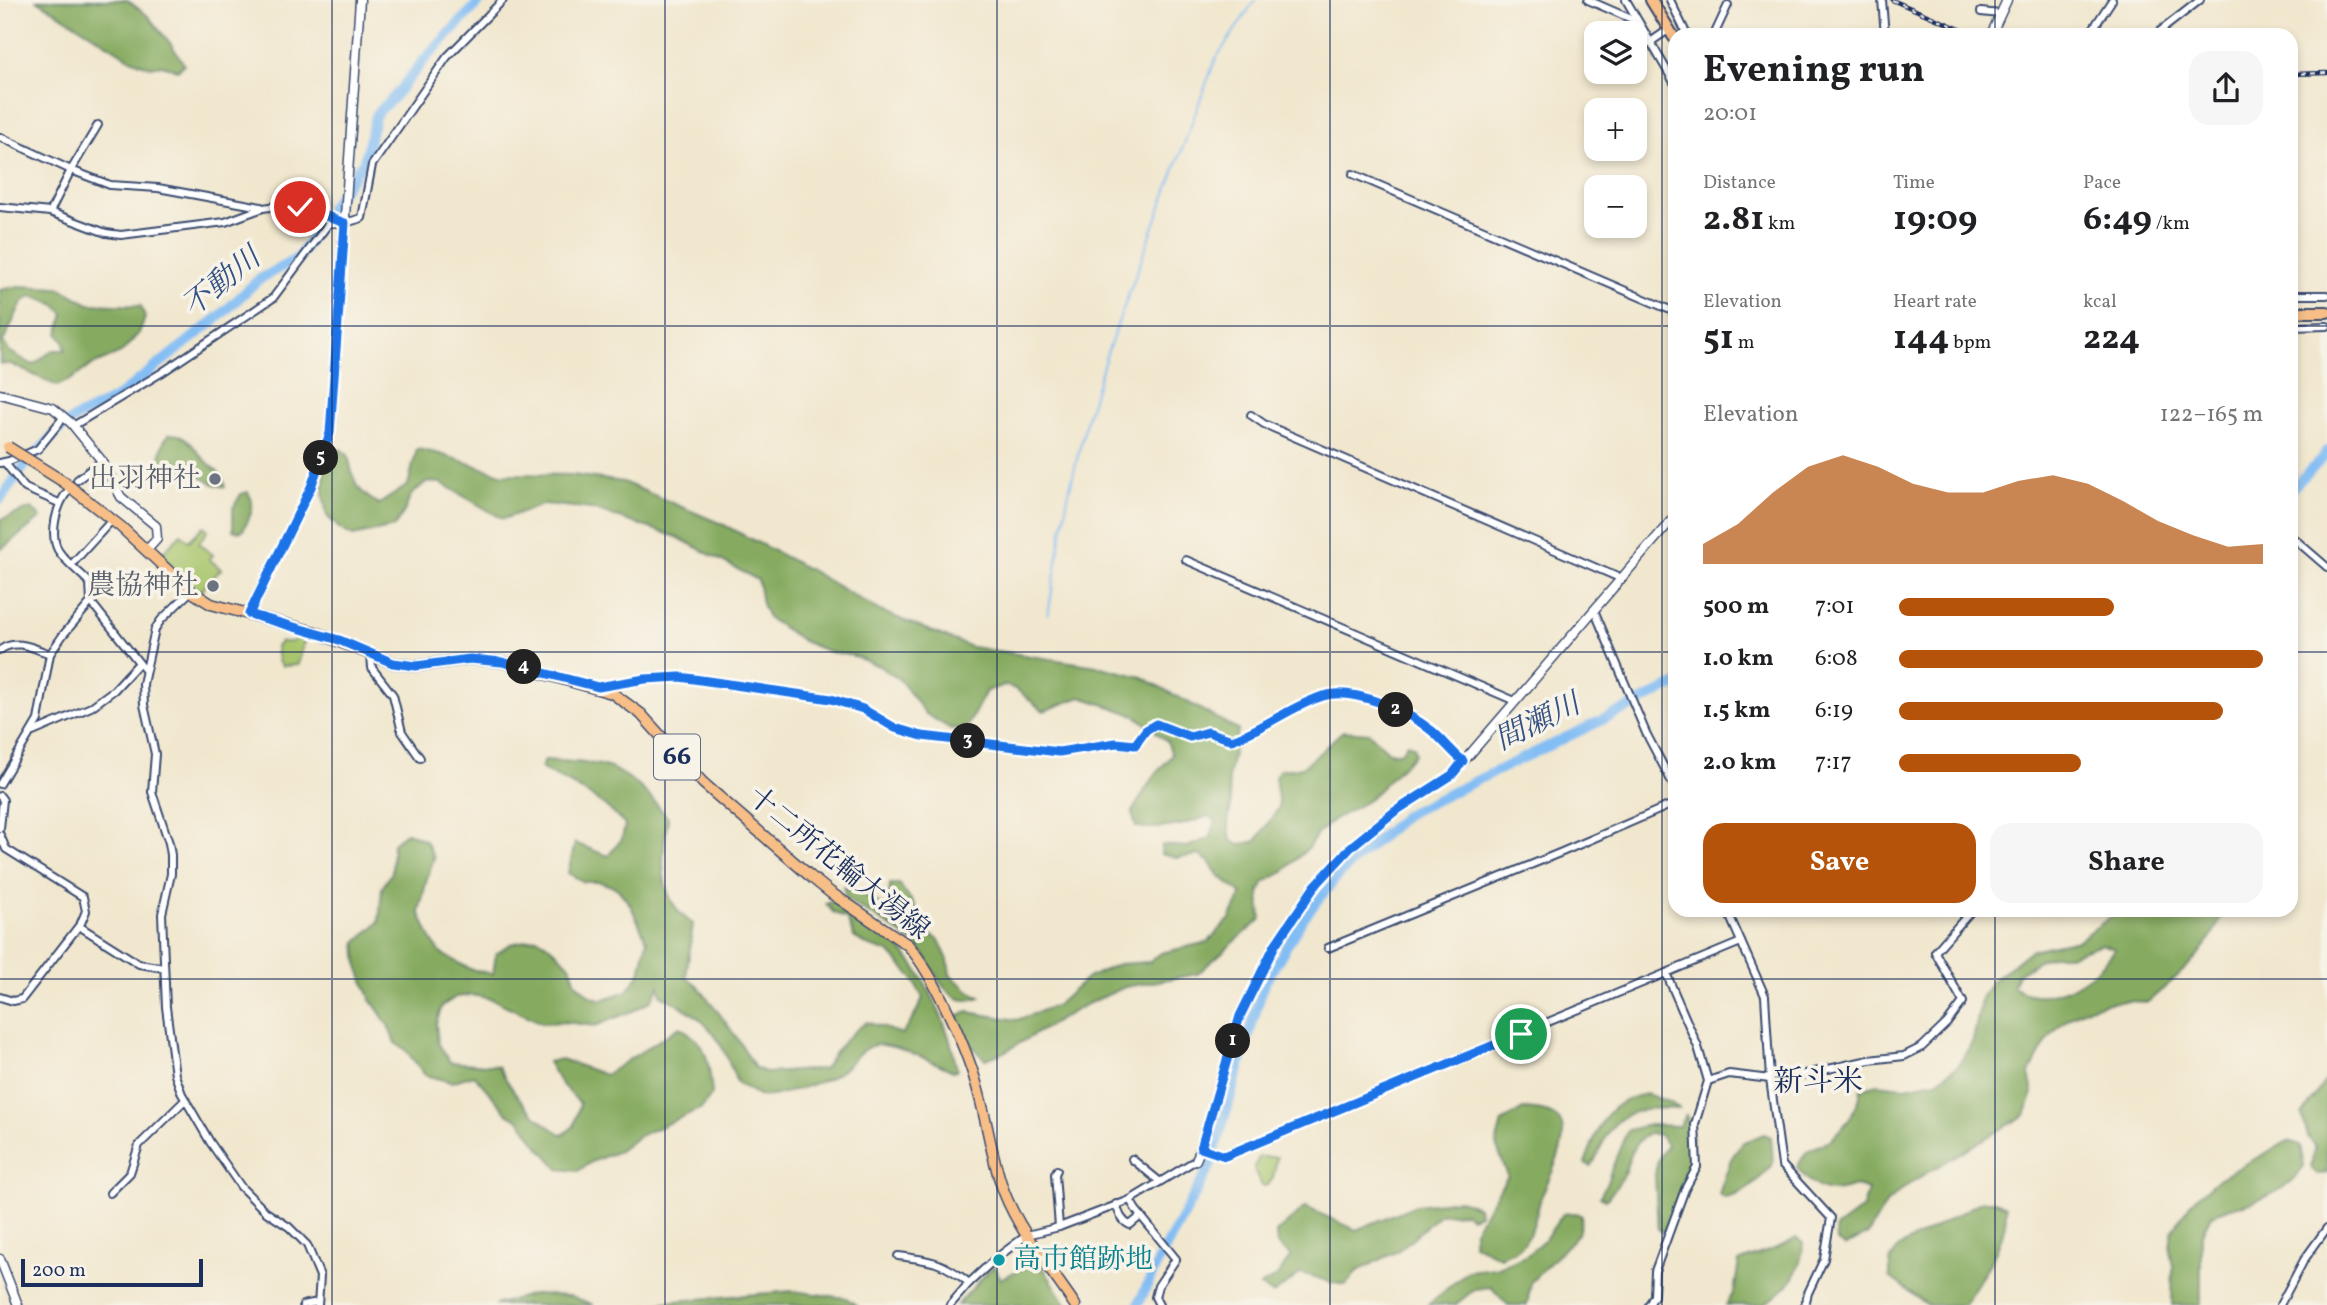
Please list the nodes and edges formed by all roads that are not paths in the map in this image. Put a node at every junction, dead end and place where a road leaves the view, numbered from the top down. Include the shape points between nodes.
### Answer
1 (360, 0) edge
2 (503, 0) edge
3 (1588, 0) edge
4 (1626, 0) edge
5 (1651, 0) edge
6 (1670, 0) edge
7 (1882, 0) edge
8 (2007, 0) edge
9 (2112, 0) edge
10 (2200, 0) edge
11 (1728, 5) dead end
12 (1981, 12) dead end
13 (2000, 14) junction
14 (1636, 21) edge
15 (1637, 21) edge
16 (1668, 28) edge
17 (1684, 28) edge
18 (1717, 28) edge
19 (1884, 28) edge
20 (1994, 28) edge
21 (2094, 28) edge
22 (2164, 28) edge
23 (1668, 36) edge
24 (1647, 39) edge
25 (1649, 43) junction
26 (1668, 73) edge
27 (98, 125) dead end
28 (0, 137) edge
29 (71, 170) junction
30 (1353, 174) dead end
31 (0, 207) edge
32 (263, 208) junction
33 (50, 212) junction
34 (345, 223) junction
35 (2298, 295) edge
36 (2327, 295) edge
37 (1668, 309) edge
38 (2298, 312) edge
39 (2327, 312) edge
40 (2327, 326) edge
41 (2298, 327) edge
42 (0, 394) edge
43 (1251, 415) dead end
44 (68, 422) junction
45 (4, 445) edge
46 (102, 461) junction
47 (2, 463) edge
48 (77, 480) dead end
49 (66, 486) junction
50 (59, 502) junction
51 (112, 520) junction
52 (1668, 524) edge
53 (2298, 544) edge
54 (147, 550) junction
55 (1186, 561) dead end
56 (72, 564) junction
57 (2327, 566) edge
58 (1622, 579) junction
59 (190, 592) junction
60 (90, 602) junction
61 (1594, 610) junction
62 (249, 614) junction
63 (0, 650) edge
64 (50, 654) junction
65 (371, 654) junction
66 (141, 667) junction
67 (598, 687) junction
68 (1515, 701) junction
69 (32, 733) junction
70 (420, 758) dead end
71 (1463, 761) junction
72 (1668, 774) edge
73 (0, 784) edge
74 (0, 796) edge
75 (1668, 806) edge
76 (0, 828) edge
77 (0, 835) edge
78 (1730, 917) edge
79 (1966, 917) edge
80 (79, 926) junction
81 (1741, 942) junction
82 (1328, 948) dead end
83 (164, 968) junction
84 (1667, 972) junction
85 (0, 997) edge
86 (1770, 1079) junction
87 (1707, 1081) junction
88 (186, 1100) junction
89 (1203, 1149) junction
90 (1132, 1159) dead end
91 (1196, 1160) joint
92 (1057, 1170) dead end
93 (1159, 1181) junction
94 (110, 1193) dead end
95 (1130, 1200) junction
96 (1116, 1204) junction
97 (1141, 1216) junction
98 (1059, 1227) junction
99 (2327, 1228) edge
100 (1027, 1235) junction
101 (898, 1256) dead end
102 (0, 1259) edge
103 (969, 1283) junction
104 (318, 1304) edge
105 (18, 1305) edge
106 (303, 1305) edge
107 (950, 1305) edge
108 (1075, 1305) edge
109 (1160, 1305) edge
110 (1649, 1305) edge
111 (1805, 1305) edge
112 (2280, 1305) edge

1 - 34 street
2 - 34 street via 447,57 372,165 362,218
3 - 14 street
4 - 15 street
5 - 16 highway
6 - 17 street
7 - 19 street
8 - 13 street
9 - 21 street
10 - 22 street
11 - 18 street
12 - 13 street
13 - 20 street
23 - 25 street
24 - 25 street
25 - 26 street
27 - 29 street
28 - 29 street
29 - 32 street via 110,185 158,188
29 - 33 street
30 - 37 street
31 - 33 street
32 - 33 street via 225,222 121,235
32 - 34 street via 285,205 318,211
34 - 44 street via 329,223 273,298 261,307 118,401
34 - 62 street via 330,433 311,487
35 - 36 street
38 - 39 highway
40 - 41 street
42 - 44 street via 52,408
43 - 58 street
44 - 46 street
44 - 47 street via 38,449
45 - 49 main road, 十二所花輪大湯線 / 66, bridge
46 - 48 street
46 - 54 street via 121,497 156,526 157,538
47 - 50 street via 32,492
49 - 50 street
49 - 51 main road, 十二所花輪大湯線 / 66
50 - 56 street via 55,541
51 - 54 main road, 十二所花輪大湯線 / 66
51 - 56 street
52 - 58 street
53 - 57 street
54 - 59 main road, 十二所花輪大湯線 / 66
55 - 68 street
56 - 60 street via 90,583
58 - 61 street
59 - 62 main road, 十二所花輪大湯線 / 66 via 211,604
59 - 66 street via 155,629
60 - 64 street
60 - 66 street
61 - 68 street
61 - 72 street
62 - 65 main road, 十二所花輪大湯線 / 66
63 - 64 street via 16,643
64 - 69 street
65 - 67 main road, 十二所花輪大湯線 / 66 via 416,666 470,659 502,662
65 - 70 street via 372,668 393,695 402,732
66 - 69 street via 90,707
66 - 83 street via 155,754 152,792 171,855 162,915
67 - 71 street via 680,677 752,686 831,699 922,736 1059,752 1116,743 1135,745 1156,724 1190,737 1208,732 1232,740 1323,696 1342,693 1360,696 1421,723
67 - 100 main road, 十二所花輪大湯線 / 66 via 641,714 703,783 831,893 908,944 917,955 961,1043 979,1093 1002,1187
68 - 71 street
69 - 73 street
71 - 89 street via 1452,775 1352,846 1308,895 1275,945 1240,1016
74 - 76 street
75 - 82 street
77 - 80 street via 6,849 83,897 86,911
78 - 81 street
79 - 86 street via 1935,952 1963,1003 1922,1047 1904,1056
80 - 83 street via 139,964
80 - 85 street via 22,999
81 - 84 street
81 - 86 street via 1765,996
83 - 88 street via 171,1051
84 - 87 street
84 - 89 street via 1225,1156
86 - 87 street via 1729,1074
86 - 111 street via 1782,1165 1831,1217 1824,1259
87 - 110 street via 1695,1124 1697,1167 1655,1271
88 - 94 street via 139,1145 130,1173
88 - 104 street via 241,1186 307,1245 320,1276
89 - 91 street
90 - 93 street
91 - 93 street
92 - 98 street
93 - 95 street
95 - 96 street
95 - 97 street
96 - 97 street via 1126,1223
96 - 98 street
97 - 109 street via 1176,1259 1158,1286 1155,1297
98 - 100 street
99 - 112 street
100 - 103 street
100 - 108 main road, 十二所花輪大湯線 / 66
101 - 103 street via 939,1262
102 - 105 street
103 - 107 street
104 - 106 street

